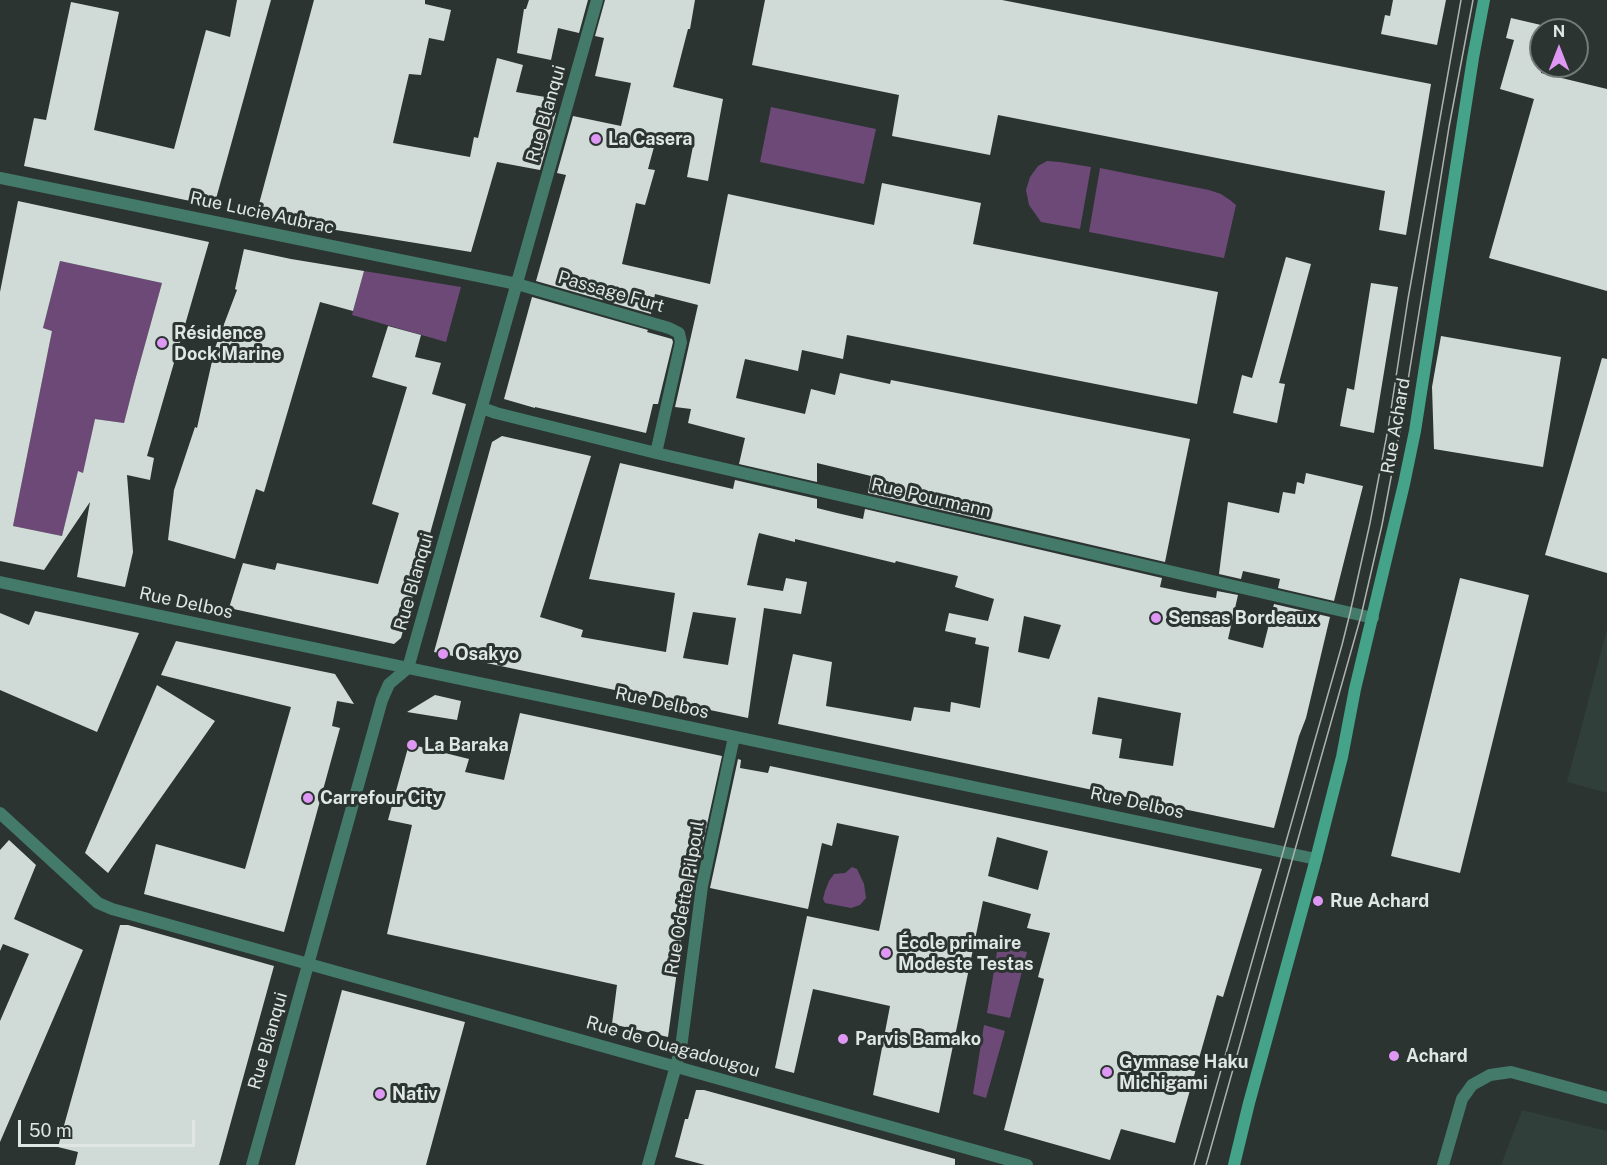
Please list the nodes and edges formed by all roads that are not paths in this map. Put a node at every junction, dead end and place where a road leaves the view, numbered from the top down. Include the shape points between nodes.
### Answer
1 (597, 0) edge
2 (1484, 0) edge
3 (1, 182) edge
4 (517, 284) junction
5 (482, 408) junction
6 (656, 453) junction
7 (0, 582) edge
8 (1373, 618) junction
9 (408, 668) junction
10 (734, 737) junction
11 (0, 813) edge
12 (1316, 859) junction
13 (309, 963) junction
14 (676, 1066) junction
15 (1607, 1098) edge
16 (1239, 1142) junction
17 (252, 1165) edge
18 (648, 1165) edge
19 (1027, 1165) edge
20 (1234, 1165) edge
21 (1242, 1165) edge
22 (1443, 1165) edge

1 - 4 street, Rue Blanqui
2 - 8 street, Rue Achard via 1415,430
3 - 4 street, Rue Lucie Aubrac
4 - 5 street, Rue Blanqui
4 - 6 street, Passage Furt via 679,333 681,342
5 - 6 street, Rue Pourmann
5 - 9 street, Rue Blanqui
6 - 8 street, Rue Pourmann
7 - 9 street, Rue Delbos
8 - 12 street, Rue Achard
9 - 10 street, Rue Delbos
9 - 13 street, Rue Blanqui via 389,684 382,700
10 - 12 street, Rue Delbos
10 - 14 street, Rue Odette Pilpoul via 702,886
11 - 13 street, Rue de Ouagadougou via 98,903
12 - 16 street, Rue Achard
13 - 14 street, Rue de Ouagadougou
13 - 17 street, Rue Blanqui
14 - 18 street, Rue Odette Pilpoul
14 - 19 street, Rue de Ouagadougou
15 - 22 street via 1511,1072 1490,1075 1472,1085 1462,1099
16 - 20 street, Rue Achard
16 - 21 street

